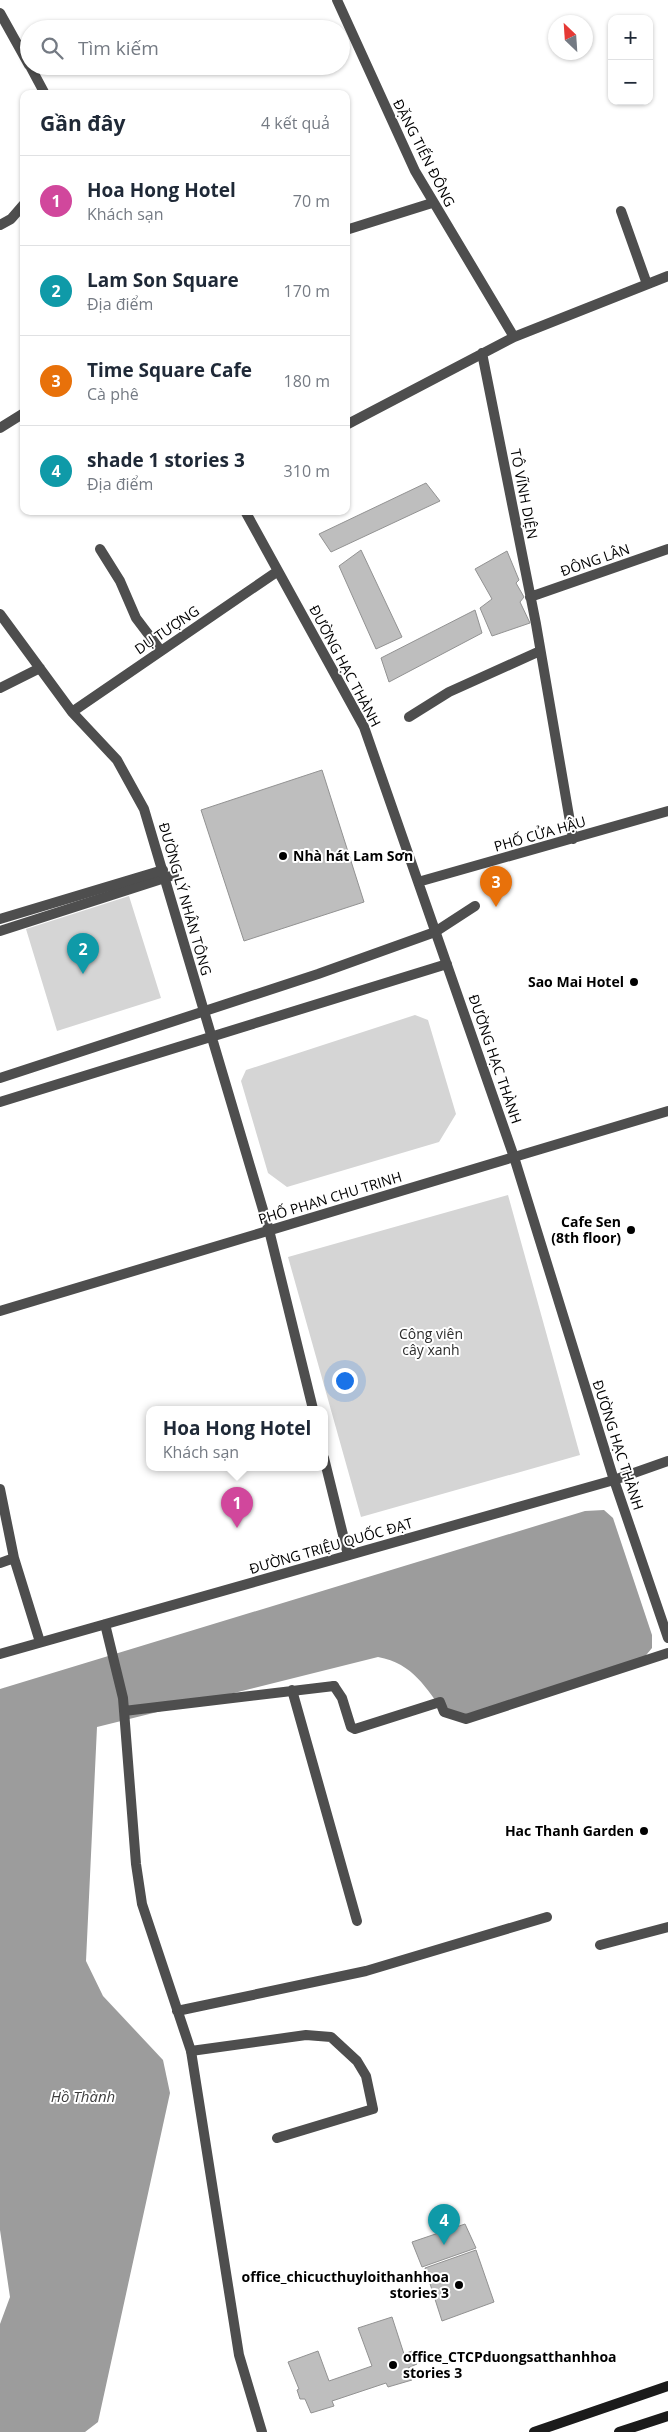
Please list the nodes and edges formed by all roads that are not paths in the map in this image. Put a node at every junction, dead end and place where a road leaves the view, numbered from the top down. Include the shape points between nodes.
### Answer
1 (337, 0) edge
2 (0, 13) edge
3 (346, 20) edge
4 (350, 28) edge
5 (20, 49) edge
6 (35, 75) edge
7 (43, 90) edge
8 (432, 203) junction
9 (20, 209) edge
10 (622, 211) dead end
11 (0, 226) edge
12 (350, 229) edge
13 (668, 276) edge
14 (647, 284) junction
15 (514, 337) junction
16 (482, 353) junction
17 (20, 416) edge
18 (350, 423) edge
19 (0, 428) edge
20 (247, 515) edge
21 (100, 549) dead end
22 (668, 549) edge
23 (278, 571) junction
24 (530, 597) junction
25 (0, 614) edge
26 (160, 651) junction
27 (540, 651) junction
28 (40, 668) junction
29 (0, 688) edge
30 (72, 712) junction
31 (410, 717) dead end
32 (668, 811) edge
33 (573, 839) junction
34 (167, 874) junction
35 (418, 882) junction
36 (475, 906) dead end
37 (0, 919) edge
38 (0, 930) edge
39 (435, 932) junction
40 (447, 964) junction
41 (203, 1010) junction
42 (212, 1037) junction
43 (0, 1078) edge
44 (0, 1102) edge
45 (668, 1110) edge
46 (514, 1157) junction
47 (269, 1230) junction
48 (0, 1311) edge
49 (312, 1406) edge
50 (668, 1461) edge
51 (327, 1471) edge
52 (614, 1480) junction
53 (0, 1489) edge
54 (348, 1555) junction
55 (14, 1558) junction
56 (0, 1563) edge
57 (105, 1624) junction
58 (668, 1638) edge
59 (40, 1642) junction
60 (668, 1652) edge
61 (0, 1654) edge
62 (292, 1690) junction
63 (124, 1711) junction
64 (547, 1917) dead end
65 (357, 1921) dead end
66 (668, 1927) edge
67 (600, 1946) dead end
68 (177, 2011) junction
69 (191, 2051) junction
70 (277, 2138) dead end
71 (668, 2386) edge
72 (668, 2416) edge
73 (262, 2432) edge
74 (534, 2432) edge
75 (619, 2432) edge

1 - 3 street, ĐẶNG TIẾN ĐÔNG
2 - 5 street
4 - 8 street, ĐẶNG TIẾN ĐÔNG
6 - 7 street
8 - 12 street
8 - 15 street, ĐẶNG TIẾN ĐÔNG
9 - 11 street
10 - 14 street
13 - 14 street
14 - 15 street
15 - 16 street
16 - 18 street
16 - 24 street, TÔ VĨNH DIỆN
17 - 19 street
20 - 23 street, ĐƯỜNG HẠC THÀNH
21 - 26 street via 120,581 136,618
22 - 24 street, ĐÔNG LÂN
23 - 26 street, DỤ TƯỢNG
23 - 35 street, ĐƯỜNG HẠC THÀNH via 364,727
24 - 27 street, TÔ VĨNH DIỆN
25 - 28 street, ĐƯỜNG LÝ NHÂN TÔNG
26 - 30 street, DỤ TƯỢNG
27 - 31 street via 449,692
27 - 33 street, TÔ VĨNH DIỆN
28 - 29 street
28 - 30 street, ĐƯỜNG LÝ NHÂN TÔNG
30 - 34 street, ĐƯỜNG LÝ NHÂN TÔNG via 116,760 140,800
32 - 33 street, PHỐ CỬA HẬU
33 - 35 street, PHỐ CỬA HẬU
34 - 37 street
34 - 38 street
34 - 41 street, ĐƯỜNG LÝ NHÂN TÔNG
35 - 39 street, ĐƯỜNG HẠC THÀNH
36 - 39 street
39 - 40 street, ĐƯỜNG HẠC THÀNH
39 - 41 street via 318,974
40 - 42 street
40 - 46 street, ĐƯỜNG HẠC THÀNH
41 - 42 street, ĐƯỜNG LÝ NHÂN TÔNG
41 - 43 street
42 - 44 street
42 - 47 street, ĐƯỜNG LÝ NHÂN TÔNG
45 - 46 street, PHỐ PHAN CHU TRINH
46 - 47 street, PHỐ PHAN CHU TRINH
46 - 52 street, ĐƯỜNG HẠC THÀNH
47 - 48 street, PHỐ PHAN CHU TRINH
47 - 49 street, ĐƯỜNG LÝ NHÂN TÔNG
50 - 52 street, ĐƯỜNG TRIỆU QUỐC ĐẠT
51 - 54 street
52 - 54 street, ĐƯỜNG TRIỆU QUỐC ĐẠT
52 - 58 street, ĐƯỜNG HẠC THÀNH
53 - 55 street
54 - 57 street, ĐƯỜNG TRIỆU QUỐC ĐẠT
55 - 56 street
55 - 59 street
57 - 59 street, ĐƯỜNG TRIỆU QUỐC ĐẠT
57 - 63 street
59 - 61 street, ĐƯỜNG TRIỆU QUỐC ĐẠT
60 - 62 street via 466,1719 444,1712 440,1702 355,1729 351,1727 342,1698 334,1686
62 - 63 street
62 - 65 street
63 - 68 street via 142,1904
64 - 68 street via 366,1972
66 - 67 street
68 - 69 street
69 - 70 street via 306,2035 331,2037 344,2047 366,2076 373,2109
69 - 73 street via 239,2355
71 - 74 main road
72 - 75 main road

